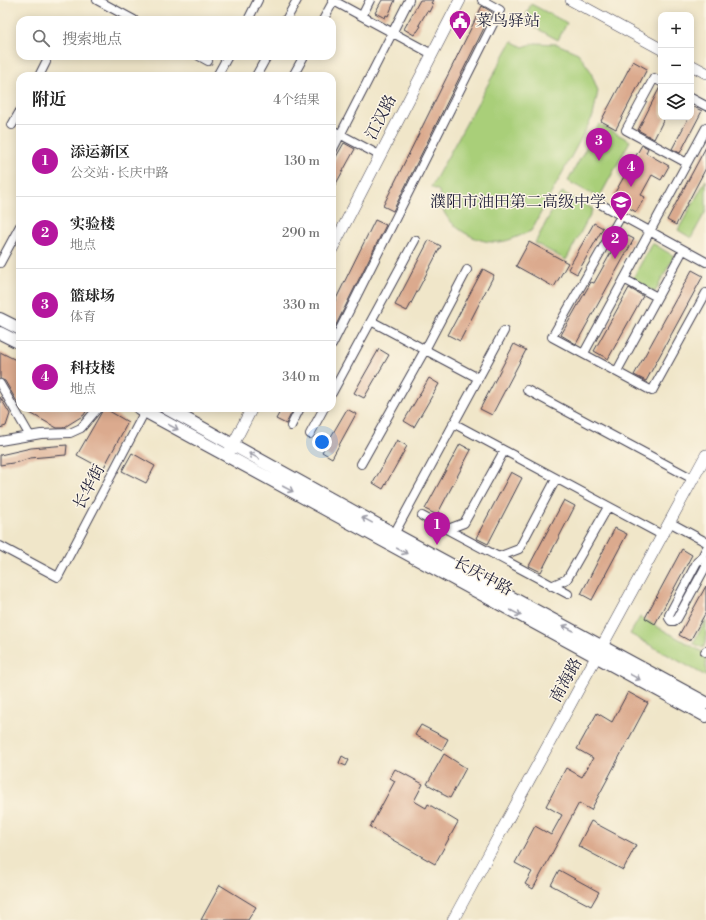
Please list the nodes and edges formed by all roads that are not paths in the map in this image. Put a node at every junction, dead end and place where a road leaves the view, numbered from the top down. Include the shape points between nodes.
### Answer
1 (97, 0) edge
2 (258, 0) edge
3 (297, 0) edge
4 (333, 0) edge
5 (370, 0) edge
6 (409, 0) edge
7 (460, 0) edge
8 (482, 0) edge
9 (571, 0) edge
10 (127, 16) edge
11 (250, 16) edge
12 (288, 16) edge
13 (325, 16) edge
14 (362, 16) junction
15 (393, 33) junction
16 (659, 48) edge
17 (432, 54) junction
18 (226, 60) edge
19 (265, 60) edge
20 (302, 60) edge
21 (46, 62) dead end
22 (694, 67) edge
23 (41, 72) edge
24 (219, 72) edge
25 (258, 72) edge
26 (295, 72) edge
27 (706, 73) edge
28 (658, 80) edge
29 (694, 100) edge
30 (706, 106) edge
31 (16, 118) edge
32 (12, 125) dead end
33 (706, 128) edge
34 (336, 132) edge
35 (341, 134) junction
36 (336, 143) edge
37 (379, 155) junction
38 (687, 163) junction
39 (602, 206) dead end
40 (621, 216) junction
41 (649, 232) junction
42 (16, 233) edge
43 (415, 240) dead end
44 (336, 241) edge
45 (683, 250) junction
46 (706, 262) edge
47 (0, 263) edge
48 (467, 270) dead end
49 (624, 279) junction
50 (706, 293) edge
51 (657, 297) junction
52 (0, 319) edge
53 (371, 321) junction
54 (16, 327) edge
55 (504, 331) dead end
56 (0, 333) edge
57 (336, 337) edge
58 (16, 342) edge
59 (425, 350) junction
60 (584, 353) junction
61 (617, 371) junction
62 (478, 378) junction
63 (0, 384) edge
64 (336, 386) edge
65 (526, 390) dead end
66 (16, 412) edge
67 (16, 412) edge
68 (95, 412) edge
69 (141, 412) edge
70 (146, 412) edge
71 (173, 412) edge
72 (250, 412) edge
73 (298, 412) edge
74 (322, 412) edge
75 (453, 423) junction
76 (291, 426) dead end
77 (310, 434) dead end
78 (30, 436) junction
79 (0, 441) edge
80 (233, 444) junction
81 (504, 450) junction
82 (706, 455) edge
83 (227, 456) junction
84 (361, 464) dead end
85 (556, 479) junction
86 (693, 479) junction
87 (608, 507) junction
88 (422, 516) dead end
89 (669, 522) junction
90 (448, 529) junction
91 (394, 534) junction
92 (662, 535) junction
93 (706, 542) edge
94 (0, 546) edge
95 (706, 549) edge
96 (498, 557) junction
97 (704, 561) edge
98 (551, 586) junction
99 (568, 594) dead end
100 (600, 651) junction
101 (706, 703) edge
102 (706, 716) edge
103 (453, 920) edge

1 - 10 street
2 - 11 street
3 - 12 street
4 - 13 street
4 - 14 street
5 - 14 street
6 - 15 street
7 - 17 street, 江汉路
8 - 57 street via 500,10
9 - 16 street
14 - 15 street
15 - 17 street
15 - 35 street
17 - 37 street, 江汉路
18 - 24 street
19 - 25 street
20 - 26 street
21 - 23 street
22 - 27 street
28 - 38 street via 654,78 626,130
29 - 30 street
31 - 32 street
33 - 38 street
34 - 35 street
35 - 36 street
35 - 37 street
37 - 44 street, 江汉路
38 - 41 street
39 - 40 street
40 - 41 street
40 - 60 street via 552,337
41 - 45 street
41 - 49 street
42 - 47 street
43 - 53 street
45 - 46 street
45 - 51 street
48 - 59 street
49 - 51 street
49 - 60 street
50 - 61 street via 652,391
51 - 61 street
52 - 54 main road
53 - 59 street
53 - 64 street
55 - 62 street
56 - 58 main road
59 - 62 street
59 - 84 street
60 - 61 street
62 - 75 street
63 - 67 street
65 - 86 street
66 - 78 street
68 - 78 street via 81,428 70,433
69 - 94 street, 长华街 via 58,576
70 -> 83 main road, 长庆中路
71 - 80 main road, 长庆中路
72 - 80 street
73 - 76 street
74 - 77 street
75 - 81 street
75 - 91 street
78 - 79 street
80 - 83 street
91 -> 80 main road, 长庆中路
81 - 85 street
81 - 90 street via 464,523
82 - 86 street, 南海路
83 -> 100 main road, 长庆中路
85 - 87 street
85 - 96 street via 519,549
86 - 89 street, 南海路
87 - 92 street
87 - 98 street via 568,579
88 - 90 street
89 - 92 street, 南海路
89 - 93 street
90 - 96 street
100 -> 91 main road, 长庆中路
92 - 100 street, 南海路
95 - 97 street
96 - 98 street
97 - 97 street via 697,562 669,615 671,621 677,619 706,566
98 - 99 street
100 - 101 main road, 长庆中路
100 -> 102 main road, 长庆中路
100 - 103 street, 南海路

